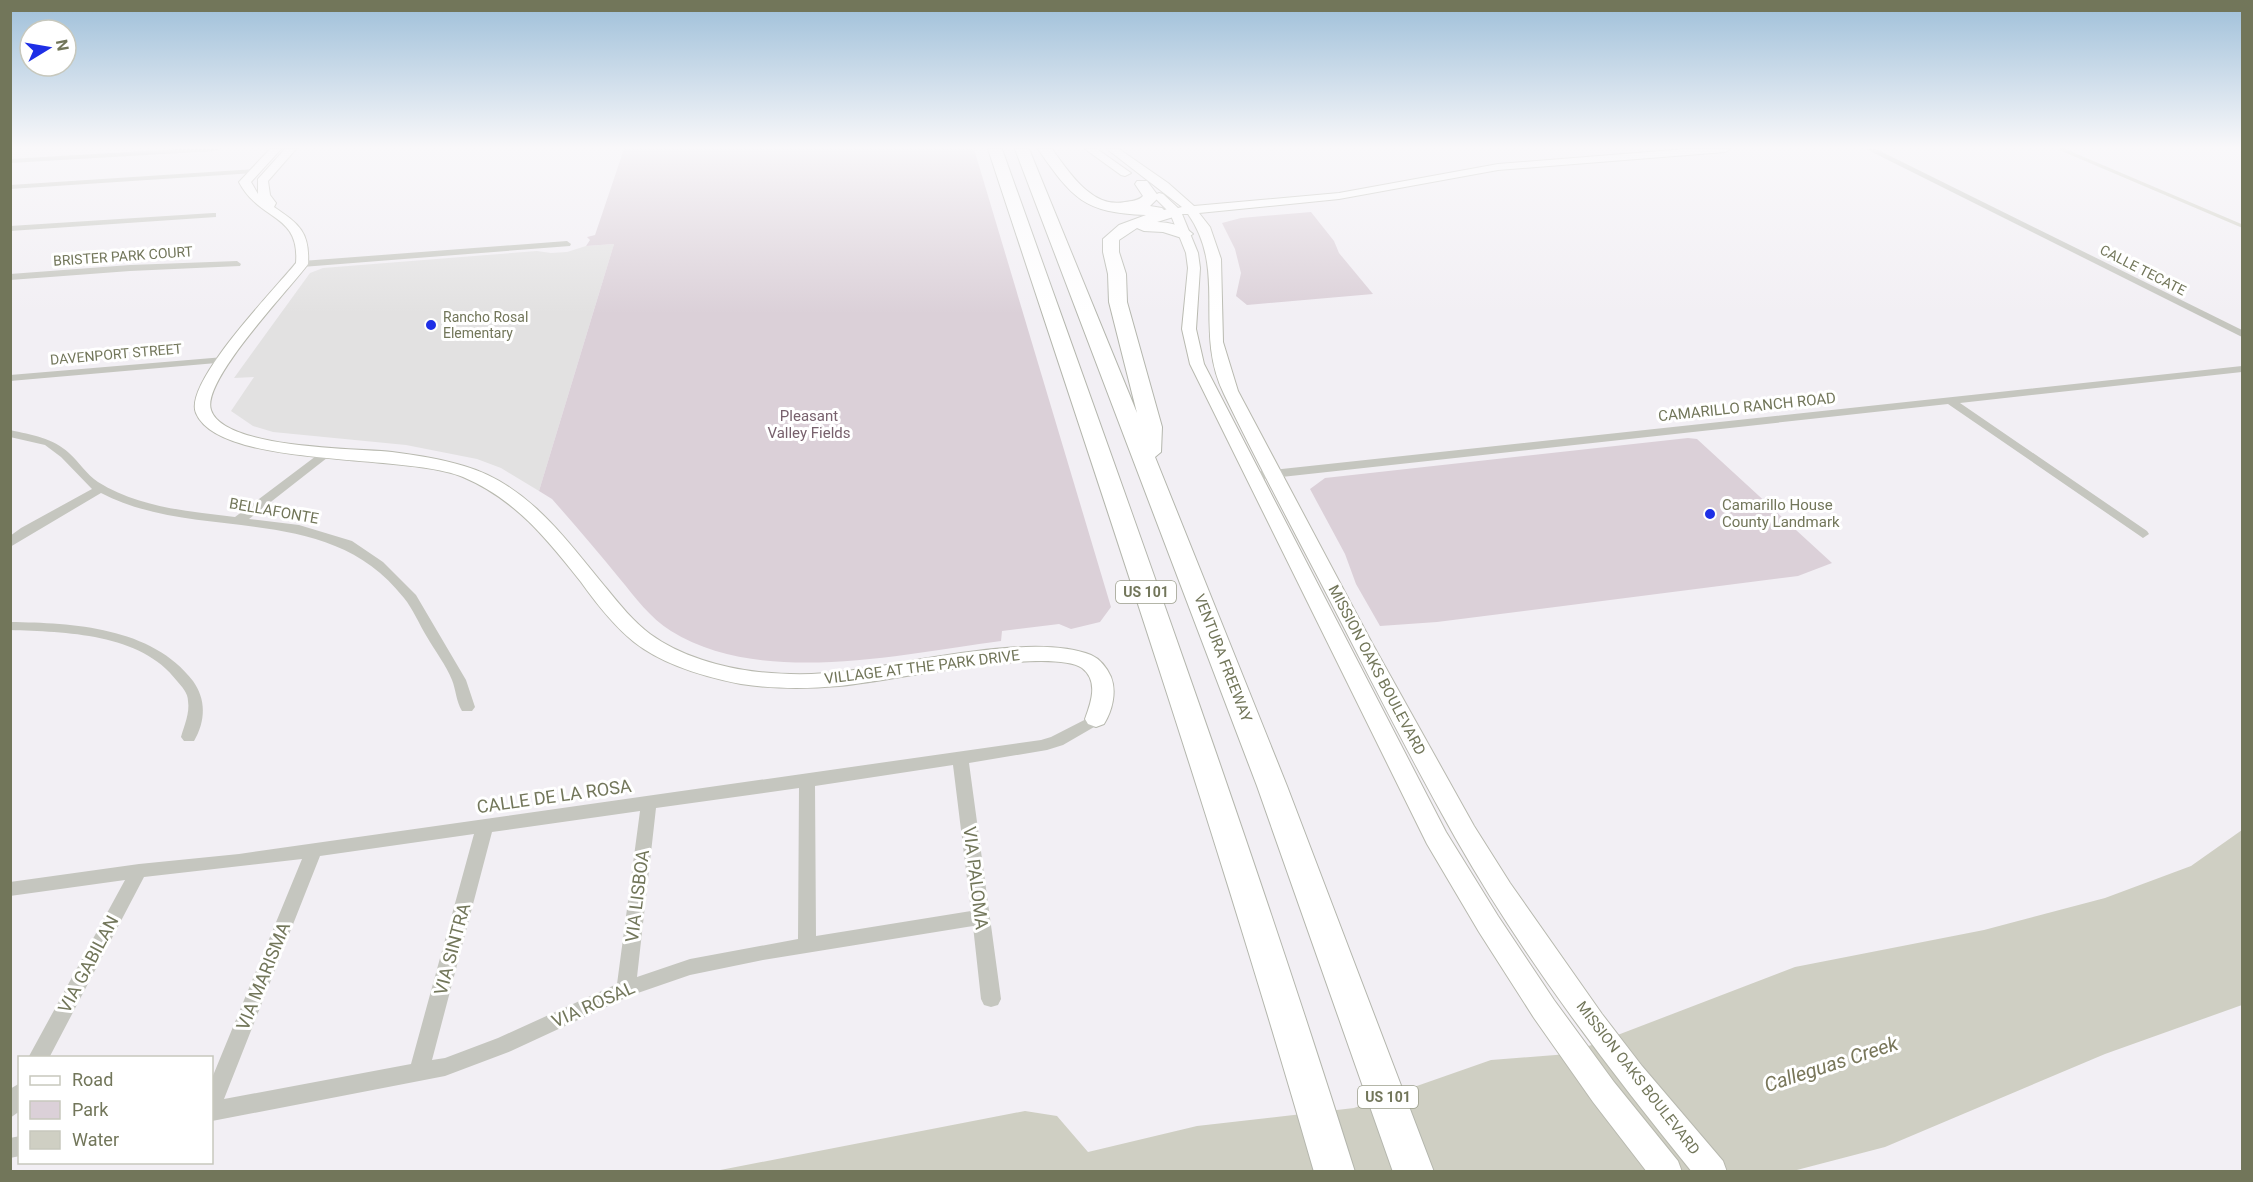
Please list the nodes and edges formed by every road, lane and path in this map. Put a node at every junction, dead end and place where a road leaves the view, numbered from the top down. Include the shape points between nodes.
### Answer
1 (261, 204) edge
2 (269, 204) edge
3 (1014, 204) edge
4 (1044, 204) edge
5 (1097, 204) edge
6 (1132, 204) edge
7 (1166, 204) edge
8 (1185, 204) edge
9 (1259, 204) edge
10 (1981, 204) edge
11 (268, 207) junction
12 (1102, 207) junction
13 (1192, 211) junction
14 (1175, 212) junction
15 (213, 215) dead end
16 (10, 229) edge
17 (1123, 229) junction
18 (1185, 234) junction
19 (567, 244) dead end
20 (237, 264) dead end
21 (302, 264) junction
22 (10, 277) edge
23 (2242, 334) edge
24 (225, 360) junction
25 (2242, 369) edge
26 (12, 379) edge
27 (1949, 400) junction
28 (10, 433) edge
29 (328, 452) junction
30 (1149, 468) junction
31 (1275, 474) junction
32 (1254, 476) junction
33 (100, 489) junction
34 (239, 520) junction
35 (2143, 534) dead end
36 (10, 543) edge
37 (1289, 548) junction
38 (10, 626) edge
39 (1362, 643) junction
40 (467, 707) dead end
41 (1096, 718) joint
42 (189, 738) dead end
43 (960, 757) junction
44 (807, 781) junction
45 (649, 802) junction
46 (485, 825) junction
47 (314, 850) junction
48 (139, 871) junction
49 (10, 889) edge
50 (981, 917) junction
51 (807, 945) junction
52 (626, 989) junction
53 (991, 999) dead end
54 (39, 1056) edge
55 (418, 1073) junction
56 (18, 1095) edge
57 (213, 1100) edge
58 (10, 1108) edge
59 (213, 1111) edge
60 (1335, 1172) edge
61 (1414, 1172) edge
62 (1667, 1172) edge
63 (1712, 1172) edge

1 - 11 main road
2 - 11 main road
3 - 60 highway, US 101 via 1294,1036
4 - 30 highway, VENTURA FREEWAY / US 101
5 - 12 highway
6 - 12 highway
7 - 14 main road, MISSION OAKS BOULEVARD
8 - 13 main road, MISSION OAKS BOULEVARD
9 - 13 main road
10 - 23 street, CALLE TECATE
11 - 21 main road via 298,231 305,251
12 - 14 highway
13 - 14 main road
13 - 31 main road, MISSION OAKS BOULEVARD via 1208,236 1216,263 1216,341 1224,375
14 - 17 highway
14 - 18 main road, MISSION OAKS BOULEVARD
15 - 16 street
17 - 18 highway via 1156,225
17 - 30 highway via 1111,239 1111,252 1118,302 1151,428
18 - 32 main road, MISSION OAKS BOULEVARD via 1194,268 1189,329 1193,351
19 - 21 street
20 - 22 street, BRISTER PARK COURT
21 - 24 main road, VILLAGE AT THE PARK DRIVE
24 - 26 street, DAVENPORT STREET
24 - 29 main road, VILLAGE AT THE PARK DRIVE via 216,368 201,402 205,416 217,429 279,447
25 - 27 street, CAMARILLO RANCH ROAD
27 - 31 street, CAMARILLO RANCH ROAD
27 - 35 street
28 - 33 street, BELLAFONTE via 49,443
29 - 34 street
29 - 41 main road, VILLAGE AT THE PARK DRIVE via 441,465 507,492 548,530 637,635 667,653 716,671 774,681 840,680 1044,653 1072,655 1095,668 1104,685
30 - 61 highway, VENTURA FREEWAY / US 101 via 1362,1023
31 - 32 street, CAMARILLO RANCH ROAD
31 - 39 main road, MISSION OAKS BOULEVARD
32 - 37 main road, MISSION OAKS BOULEVARD
33 - 34 street, BELLAFONTE via 155,510
33 - 36 street
34 - 40 street, BELLAFONTE via 299,529 348,544 378,565 409,595 459,680
37 - 39 main road via 1306,562 1337,623
37 - 62 main road, MISSION OAKS BOULEVARD via 1436,837 1513,962 1600,1088
38 - 42 street via 94,634 150,649 181,670 197,700
39 - 63 main road, MISSION OAKS BOULEVARD via 1465,832 1543,952 1632,1076
41 - 43 street, CALLE DE LA ROSA via 1049,743
43 - 44 street, CALLE DE LA ROSA
43 - 50 street, VIA PALOMA
44 - 45 street, CALLE DE LA ROSA
44 - 51 street
45 - 46 street, CALLE DE LA ROSA
45 - 52 street, VIA LISBOA
46 - 47 street, CALLE DE LA ROSA
46 - 55 street, VIA SINTRA
47 - 48 street, CALLE DE LA ROSA
47 - 57 street, VIA MARISMA
48 - 49 street, CALLE DE LA ROSA
48 - 54 street, VIA GABILAN
50 - 51 street, VIA ROSAL
50 - 53 street, VIA PALOMA
51 - 52 street, VIA ROSAL via 690,967
52 - 55 street, VIA ROSAL via 470,1060
55 - 59 street, VIA ROSAL
56 - 58 street

